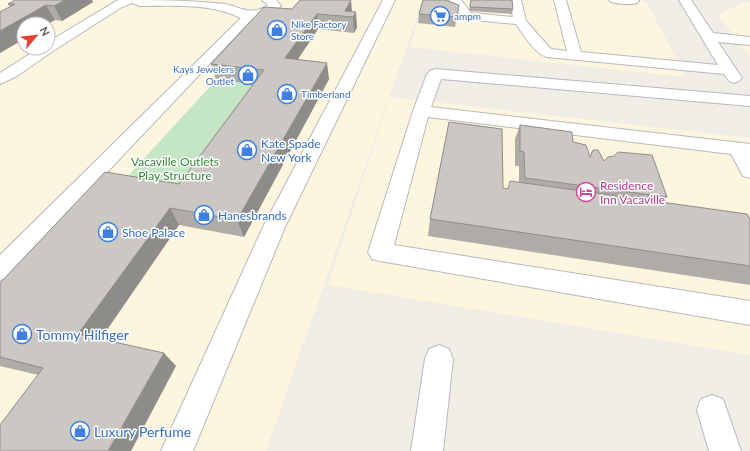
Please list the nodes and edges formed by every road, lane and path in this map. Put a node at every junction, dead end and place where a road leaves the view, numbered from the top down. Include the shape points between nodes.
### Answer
1 (129, 0) edge
2 (134, 0) edge
3 (268, 0) edge
4 (389, 0) edge
5 (455, 0) edge
6 (515, 0) edge
7 (560, 0) edge
8 (615, 0) edge
9 (685, 0) edge
10 (633, 1) dead end
11 (183, 2) edge
12 (207, 2) edge
13 (246, 10) junction
14 (520, 21) junction
15 (568, 32) junction
16 (530, 35) junction
17 (708, 37) junction
18 (750, 41) edge
19 (56, 43) edge
20 (36, 56) edge
21 (580, 56) junction
22 (728, 70) junction
23 (0, 79) edge
24 (593, 87) junction
25 (750, 100) edge
26 (421, 112) junction
27 (743, 149) edge
28 (750, 171) edge
29 (0, 270) edge
30 (750, 313) edge
31 (439, 359) dead end
32 (712, 410) dead end
33 (177, 451) edge
34 (428, 451) edge
35 (725, 451) edge

1 - 19 street via 118,4
2 - 11 street
3 - 13 street via 274,6 271,10
4 - 33 street via 274,227
5 - 14 street via 467,16
6 - 14 street
7 - 15 street
8 - 10 street
9 - 17 street
11 - 12 street
12 - 13 street via 229,10
13 - 29 street via 242,24
14 - 16 street
15 - 16 street
15 - 21 street
16 - 21 street via 547,53
17 - 18 street
17 - 22 street
20 - 23 street
21 - 22 street
21 - 24 street
22 - 25 street via 742,93
24 - 25 street
24 - 26 street via 435,74
26 - 27 street
26 - 30 street via 380,252
27 - 28 street
31 - 34 street
32 - 35 street

